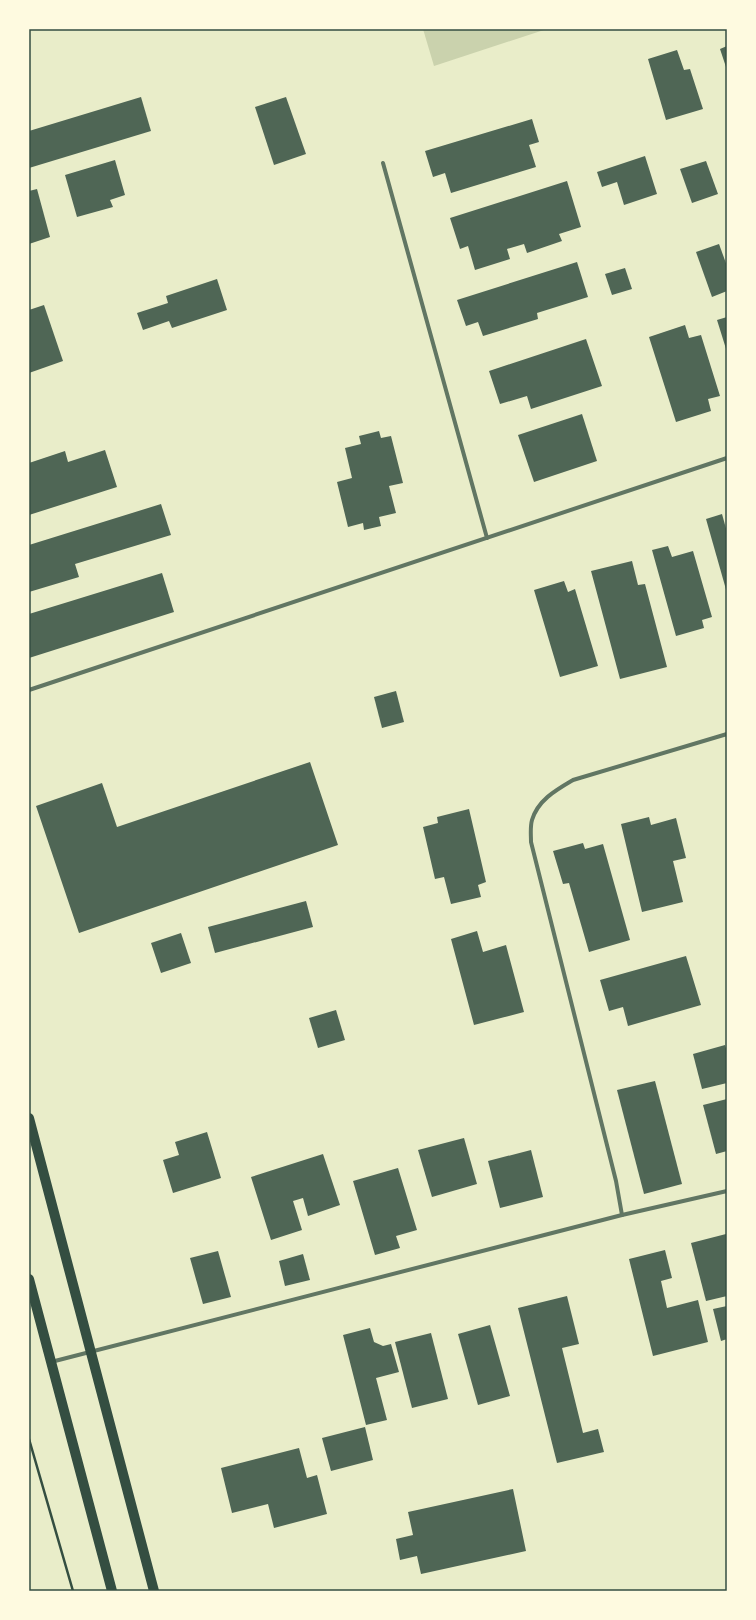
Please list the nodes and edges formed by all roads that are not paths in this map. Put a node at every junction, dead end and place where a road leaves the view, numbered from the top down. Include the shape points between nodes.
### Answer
1 (382, 163) dead end
2 (727, 458) edge
3 (487, 538) junction
4 (29, 690) edge
5 (727, 734) edge
6 (29, 1118) edge
7 (727, 1191) edge
8 (622, 1215) junction
9 (29, 1279) edge
10 (91, 1352) junction
11 (50, 1362) junction
12 (112, 1591) edge
13 (154, 1591) edge

1 - 3 street
2 - 3 street
3 - 4 street
5 - 8 street via 573,780 552,792 537,807 531,821 531,842 616,1181
6 - 10 main road
7 - 8 street
8 - 10 street
9 - 11 main road
10 - 11 street
10 - 13 main road
11 - 12 main road

